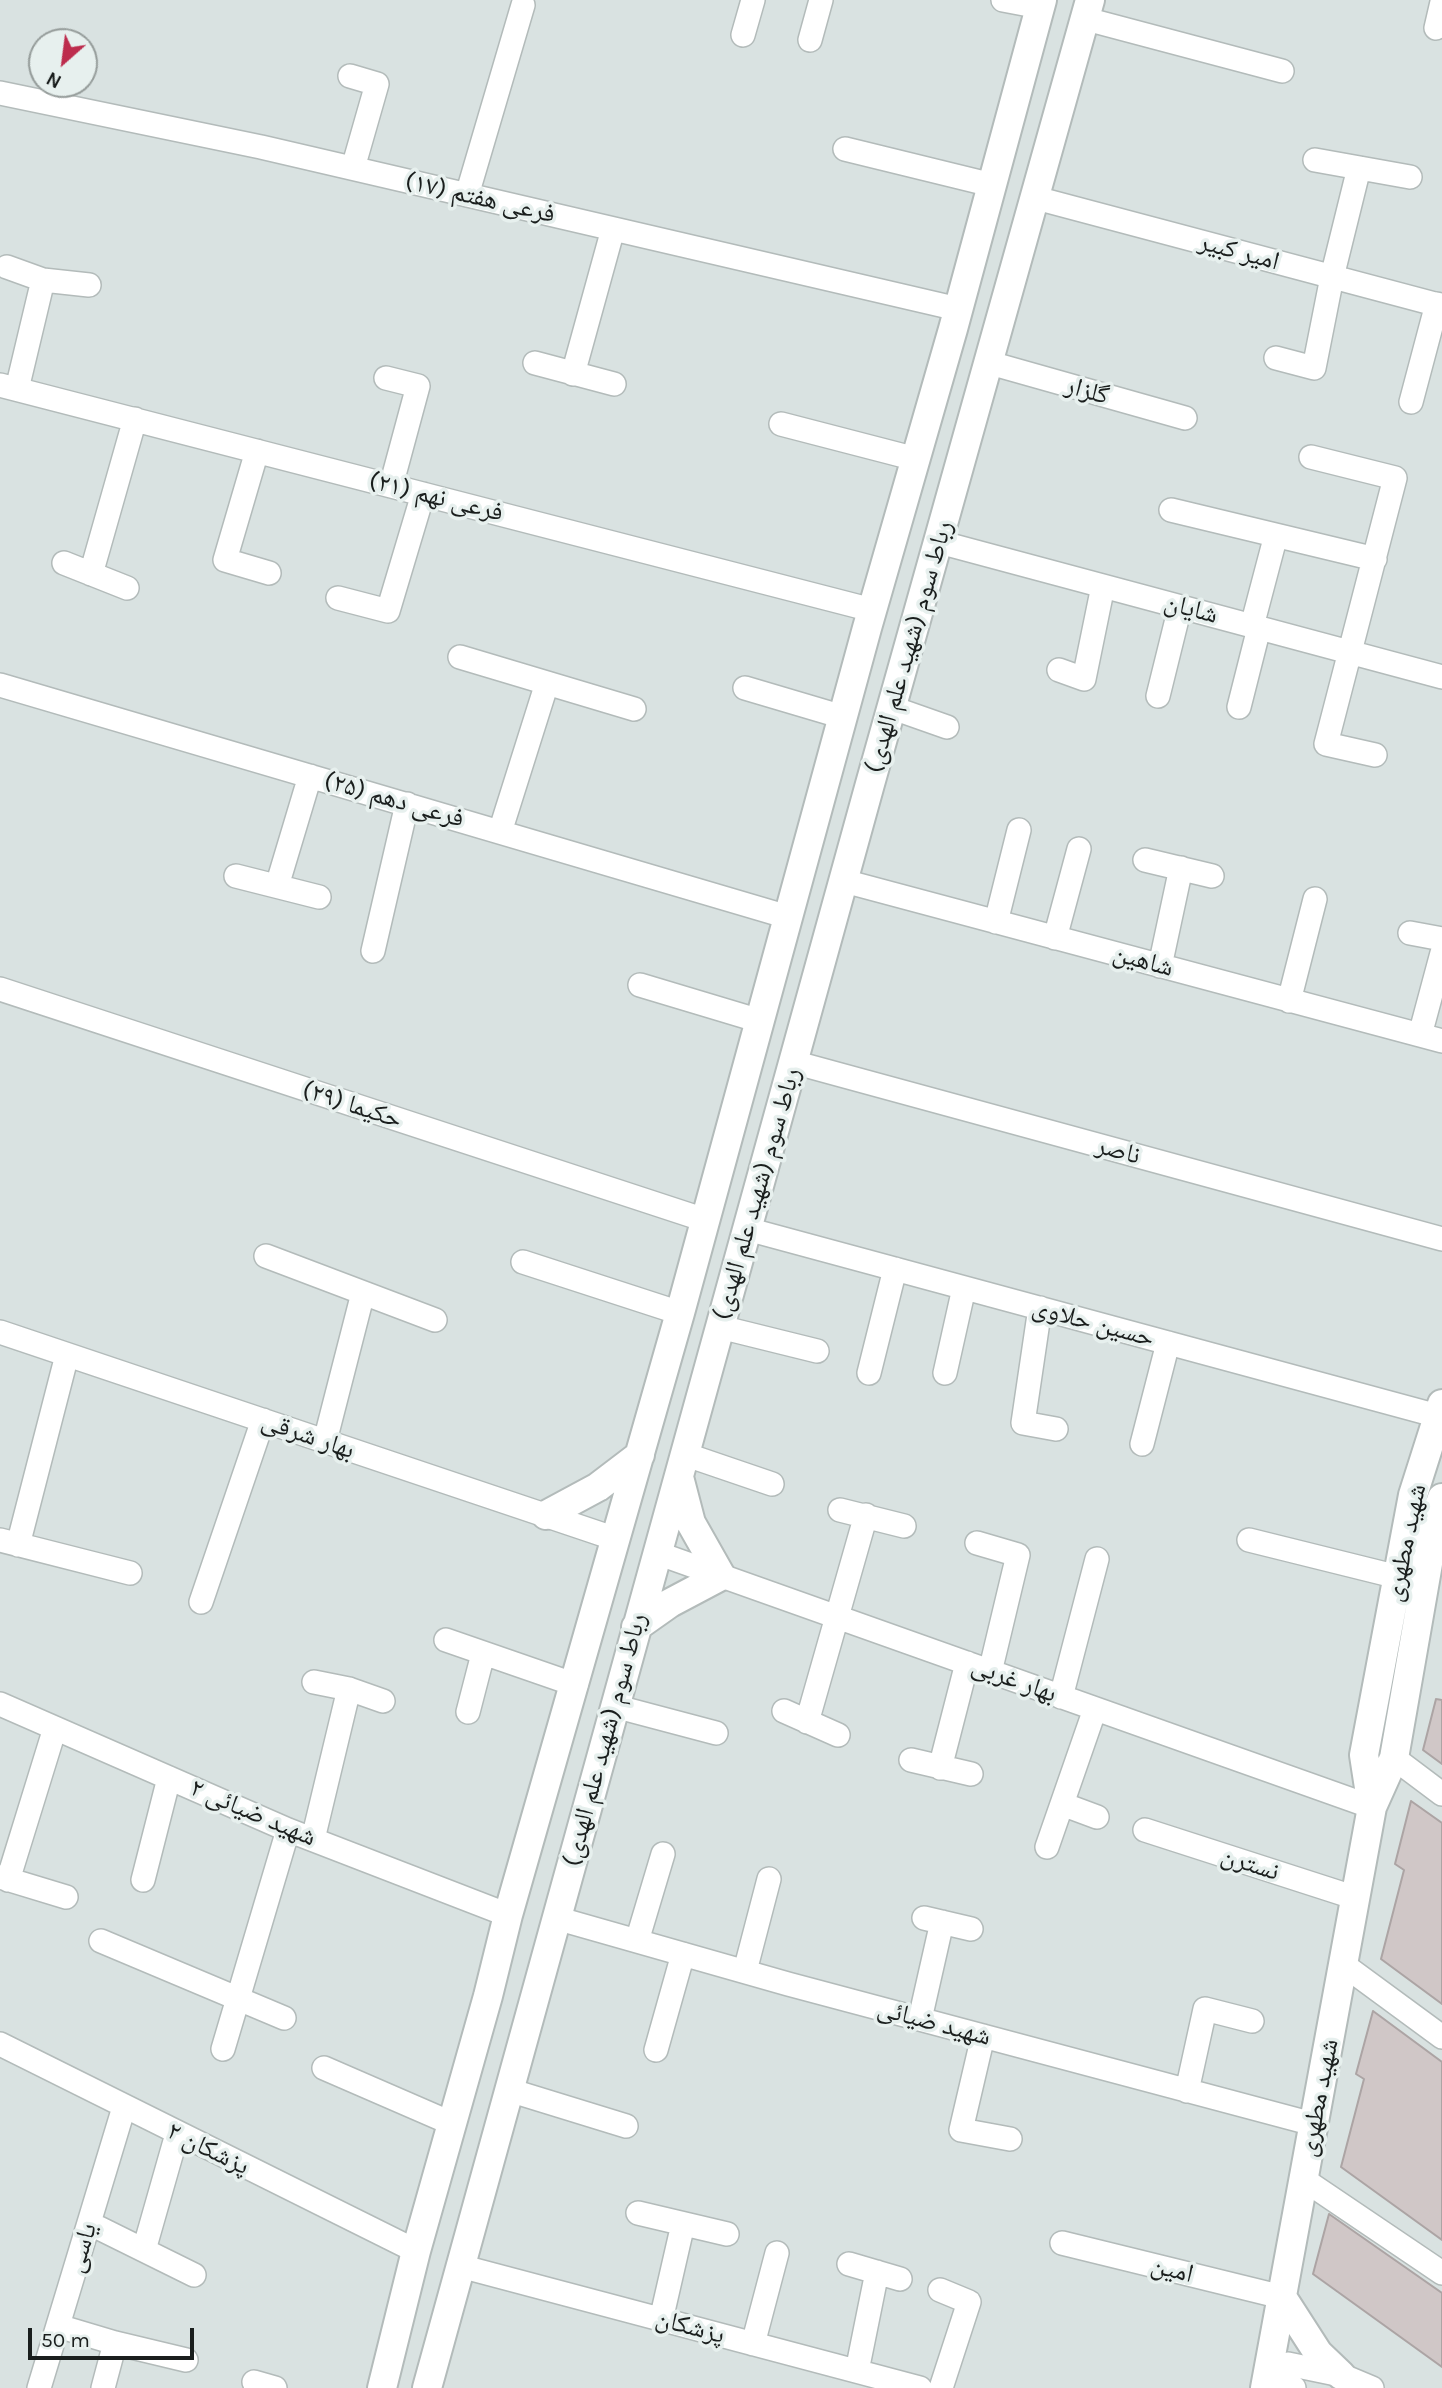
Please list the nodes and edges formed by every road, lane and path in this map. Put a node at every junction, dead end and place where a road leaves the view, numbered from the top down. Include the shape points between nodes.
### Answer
1 (753, 0) edge
2 (821, 0) edge
3 (1003, 0) edge
4 (1442, 2) edge
5 (1041, 4) edge
6 (523, 5) dead end
7 (1088, 9) edge
8 (1436, 28) dead end
9 (743, 35) dead end
10 (810, 40) dead end
11 (1282, 71) dead end
12 (350, 76) dead end
13 (0, 93) edge
14 (845, 149) dead end
15 (1315, 160) dead end
16 (353, 168) junction
17 (1359, 168) junction
18 (1410, 177) dead end
19 (992, 185) junction
20 (467, 195) junction
21 (1036, 198) junction
22 (613, 229) junction
23 (7, 267) dead end
24 (1332, 277) junction
25 (43, 280) junction
26 (89, 285) dead end
27 (1440, 305) edge
28 (958, 309) junction
29 (1276, 358) dead end
30 (535, 363) dead end
31 (990, 363) junction
32 (573, 374) junction
33 (386, 378) dead end
34 (614, 384) dead end
35 (9, 387) edge
36 (1411, 402) dead end
37 (1185, 418) dead end
38 (135, 419) junction
39 (781, 424) dead end
40 (257, 451) junction
41 (1311, 457) dead end
42 (916, 459) junction
43 (391, 486) junction
44 (423, 494) junction
45 (1171, 510) dead end
46 (1276, 535) junction
47 (939, 542) junction
48 (1375, 559) junction
49 (64, 563) dead end
50 (269, 573) dead end
51 (91, 574) junction
52 (1104, 586) junction
53 (127, 589) dead end
54 (338, 598) dead end
55 (1180, 607) junction
56 (872, 610) junction
57 (1255, 627) junction
58 (1350, 652) junction
59 (460, 657) dead end
60 (857, 666) junction
61 (1059, 670) dead end
62 (1442, 677) edge
63 (900, 680) junction
64 (547, 683) junction
65 (0, 685) edge
66 (745, 688) dead end
67 (1158, 696) dead end
68 (1240, 707) dead end
69 (892, 708) junction
70 (634, 709) dead end
71 (843, 717) junction
72 (947, 727) dead end
73 (1376, 755) dead end
74 (828, 768) junction
75 (310, 776) junction
76 (870, 784) junction
77 (407, 804) junction
78 (1019, 830) dead end
79 (500, 832) junction
80 (1079, 849) dead end
81 (1145, 860) dead end
82 (1181, 868) junction
83 (236, 876) dead end
84 (1212, 876) dead end
85 (844, 881) junction
86 (277, 886) junction
87 (319, 897) dead end
88 (1315, 899) dead end
89 (788, 917) junction
90 (996, 922) junction
91 (1410, 933) dead end
92 (1055, 937) junction
93 (1442, 939) edge
94 (373, 951) dead end
95 (1442, 953) edge
96 (1160, 966) junction
97 (640, 985) dead end
98 (0, 989) edge
99 (1289, 1001) junction
100 (760, 1021) junction
101 (1431, 1038) edge
102 (793, 1062) junction
103 (705, 1220) junction
104 (747, 1229) junction
105 (1442, 1239) edge
106 (266, 1256) dead end
107 (523, 1262) dead end
108 (895, 1269) junction
109 (964, 1288) junction
110 (363, 1293) junction
111 (1040, 1308) junction
112 (680, 1313) junction
113 (435, 1320) dead end
114 (720, 1327) junction
115 (0, 1332) edge
116 (1168, 1343) junction
117 (817, 1351) dead end
118 (67, 1355) junction
119 (869, 1373) dead end
120 (945, 1373) dead end
121 (1440, 1410) edge
122 (263, 1420) junction
123 (1056, 1429) dead end
124 (325, 1441) junction
125 (1142, 1444) dead end
126 (640, 1455) junction
127 (681, 1465) junction
128 (772, 1484) dead end
129 (1442, 1498) edge
130 (840, 1510) dead end
131 (546, 1515) junction
132 (866, 1515) junction
133 (904, 1526) dead end
134 (617, 1539) junction
135 (1249, 1540) dead end
136 (9, 1542) edge
137 (977, 1542) dead end
138 (1437, 1551) edge
139 (657, 1553) junction
140 (1097, 1559) dead end
141 (130, 1573) dead end
142 (721, 1576) junction
143 (1398, 1577) junction
144 (201, 1602) dead end
145 (838, 1618) junction
146 (636, 1627) junction
147 (446, 1640) dead end
148 (483, 1654) junction
149 (967, 1663) junction
150 (990, 1672) junction
151 (314, 1682) dead end
152 (576, 1685) junction
153 (349, 1689) junction
154 (1062, 1697) junction
155 (383, 1701) dead end
156 (0, 1704) edge
157 (614, 1706) junction
158 (1096, 1709) junction
159 (784, 1711) dead end
160 (468, 1712) dead end
161 (807, 1722) junction
162 (55, 1728) junction
163 (716, 1734) dead end
164 (838, 1735) dead end
165 (1394, 1758) junction
166 (911, 1760) dead end
167 (940, 1768) junction
168 (971, 1774) dead end
169 (169, 1778) junction
170 (1442, 1794) edge
171 (1062, 1804) junction
172 (1372, 1807) junction
173 (1097, 1817) dead end
174 (288, 1829) junction
175 (1145, 1830) dead end
176 (313, 1839) junction
177 (1047, 1847) dead end
178 (663, 1854) dead end
179 (4, 1878) edge
180 (769, 1879) dead end
181 (143, 1880) dead end
182 (66, 1897) dead end
183 (1356, 1898) junction
184 (509, 1915) junction
185 (556, 1918) junction
186 (971, 1928) dead end
187 (101, 1941) dead end
188 (637, 1941) junction
189 (683, 1954) junction
190 (1345, 1965) junction
191 (745, 1972) junction
192 (488, 1996) junction
193 (238, 1997) junction
194 (284, 2018) dead end
195 (920, 2019) junction
196 (1252, 2021) dead end
197 (983, 2036) junction
198 (1442, 2037) edge
199 (0, 2044) edge
200 (223, 2049) dead end
201 (656, 2050) dead end
202 (324, 2068) dead end
203 (512, 2078) junction
204 (1187, 2091) junction
205 (124, 2107) junction
206 (453, 2124) junction
207 (1313, 2124) junction
208 (626, 2126) dead end
209 (177, 2134) junction
210 (1010, 2139) dead end
211 (1303, 2179) junction
212 (638, 2213) dead end
213 (472, 2223) junction
214 (683, 2224) junction
215 (99, 2228) dead end
216 (727, 2234) dead end
217 (1062, 2243) dead end
218 (144, 2250) junction
219 (416, 2251) junction
220 (777, 2253) dead end
221 (849, 2264) dead end
222 (460, 2266) junction
223 (877, 2272) junction
224 (1442, 2273) edge
225 (194, 2275) dead end
226 (900, 2279) dead end
227 (940, 2290) dead end
228 (1282, 2297) junction
229 (661, 2320) junction
230 (58, 2326) junction
231 (115, 2343) junction
232 (753, 2344) junction
233 (186, 2360) dead end
234 (857, 2371) junction
235 (1341, 2375) junction
236 (1266, 2379) edge
237 (39, 2388) edge
238 (103, 2388) edge
239 (382, 2388) edge
240 (427, 2388) edge
241 (920, 2388) edge
242 (942, 2388) edge
243 (1294, 2388) edge
244 (1371, 2388) edge

1 - 9 street
2 - 10 street
3 - 5 street
4 - 8 street
5 - 19 main road, رباط سوم (شهید علم الهدی)
6 - 20 street
7 - 11 street
7 - 21 main road, رباط سوم (شهید علم الهدی)
12 - 16 street via 377,84
13 - 16 street, فرعی هفتم (۱۷)
14 - 19 street
15 - 17 street
16 - 20 street, فرعی هفتم (۱۷)
17 - 18 street
17 - 24 street
19 - 28 main road, رباط سوم (شهید علم الهدی)
20 - 22 street, فرعی هفتم (۱۷)
21 - 24 street, امیر کبیر
21 - 31 main road, رباط سوم (شهید علم الهدی)
22 - 28 street, فرعی هفتم (۱۷)
22 - 32 street
23 - 25 street
24 - 27 street, امیر کبیر
24 - 29 street via 1314,368
25 - 26 street
25 - 35 street
27 - 36 street
28 - 42 main road, رباط سوم (شهید علم الهدی)
30 - 32 street
31 - 37 street, گلزار
31 - 47 main road, رباط سوم (شهید علم الهدی)
32 - 34 street
33 - 43 street via 418,386
35 - 38 street, فرعی نهم (۲۱)
38 - 40 street, فرعی نهم (۲۱)
38 - 51 street
39 - 42 street
40 - 43 street, فرعی نهم (۲۱)
40 - 50 street via 225,560
41 - 48 street via 1395,478
42 - 56 main road, رباط سوم (شهید علم الهدی)
43 - 44 street, فرعی نهم (۲۱)
44 - 54 street via 388,611
44 - 56 street, فرعی نهم (۲۱)
45 - 46 street
46 - 48 street
46 - 57 street
47 - 52 street, شایان
47 - 63 main road, رباط سوم (شهید علم الهدی)
48 - 58 street
49 - 51 street
51 - 53 street
52 - 55 street, شایان
52 - 61 street via 1084,679
55 - 57 street, شایان
55 - 67 street
56 - 60 main road, رباط سوم (شهید علم الهدی)
57 - 58 street, شایان
57 - 68 street
58 - 62 street, شایان
58 - 73 street via 1326,744
59 - 64 street
60 - 63 main road via 867,680 883,685
60 - 71 main road, رباط سوم (شهید علم الهدی)
63 - 69 main road, رباط سوم (شهید علم الهدی)
64 - 70 street
64 - 79 street
65 - 75 street, فرعی دهم (۲۵)
66 - 71 street
69 - 72 street
69 - 76 main road, رباط سوم (شهید علم الهدی)
71 - 74 main road, رباط سوم (شهید علم الهدی)
74 - 76 main road via 845,760 863,766
74 - 89 main road, رباط سوم (شهید علم الهدی)
75 - 77 street, فرعی دهم (۲۵)
75 - 86 street
76 - 85 main road, رباط سوم (شهید علم الهدی)
77 - 79 street, فرعی دهم (۲۵)
77 - 94 street
78 - 90 street
79 - 89 street, فرعی دهم (۲۵)
80 - 92 street
81 - 82 street
82 - 84 street
82 - 96 street
83 - 86 street
85 - 90 street, شاهین
85 - 102 main road, رباط سوم (شهید علم الهدی)
86 - 87 street
88 - 99 street
89 - 100 main road, رباط سوم (شهید علم الهدی)
90 - 92 street, شاهین
91 - 93 street
92 - 96 street, شاهین
95 - 101 street
96 - 99 street, شاهین
97 - 100 street
98 - 103 street, حکیما (۲۹)
99 - 101 street, شاهین
100 - 103 main road, رباط سوم (شهید علم الهدی)
102 - 104 main road, رباط سوم (شهید علم الهدی)
102 - 105 street, ناصر
103 - 112 main road, رباط سوم (شهید علم الهدی)
104 - 108 street, حسین حلاوی
104 - 114 main road, رباط سوم (شهید علم الهدی)
106 - 110 street
107 - 112 street
108 - 109 street, حسین حلاوی
108 - 119 street
109 - 111 street, حسین حلاوی
109 - 120 street
110 - 113 street
110 - 124 street
111 - 116 street, حسین حلاوی
111 - 123 street via 1023,1423
112 - 126 main road, رباط سوم (شهید علم الهدی)
114 - 117 street
114 - 127 main road, رباط سوم (شهید علم الهدی)
115 - 118 street, بهار شرقی
116 - 121 street, حسین حلاوی
116 - 125 street
118 - 122 street, بهار شرقی
118 - 136 street
121 - 143 main road, شهید مطهری via 1413,1495
122 - 124 street, بهار شرقی
122 - 144 street
124 - 131 street, بهار شرقی
126 - 131 main road via 598,1487
126 - 134 main road, رباط سوم (شهید علم الهدی)
127 - 128 street
127 - 139 main road, رباط سوم (شهید علم الهدی)
127 - 142 main road via 691,1523
129 - 138 main road, شهید مطهری
130 - 132 street
131 - 134 street, بهار شرقی
132 - 133 street
132 - 145 street
134 - 139 main road
134 - 152 main road, رباط سوم (شهید علم الهدی)
135 - 143 street
136 - 141 street
137 - 150 street via 1018,1555
138 - 165 main road, شهید مطهری
139 - 142 street, بهار غربی
139 - 146 main road, رباط سوم (شهید علم الهدی)
140 - 154 street
142 - 145 street, بهار غربی
142 - 146 main road
143 - 172 main road, شهید مطهری via 1364,1755
145 - 149 street, بهار غربی
145 - 161 street
146 - 157 main road, رباط سوم (شهید علم الهدی)
147 - 148 street
148 - 152 street
148 - 160 street
149 - 150 street, بهار غربی
149 - 167 street
150 - 154 street, بهار غربی
151 - 153 street
152 - 184 main road, رباط سوم (شهید علم الهدی)
153 - 155 street
153 - 176 street
154 - 158 street, بهار غربی
156 - 162 street, شهید ضیائی ۲
157 - 163 street
157 - 185 main road, رباط سوم (شهید علم الهدی)
158 - 171 street
158 - 172 street, بهار غربی
159 - 161 street
161 - 164 street
162 - 169 street, شهید ضیائی ۲
162 - 179 street
165 - 170 street
165 - 172 main road, شهید مطهری
166 - 167 street
167 - 168 street
169 - 174 street, شهید ضیائی ۲
169 - 181 street
171 - 173 street
171 - 177 street
172 - 183 main road, شهید مطهری
174 - 176 street, شهید ضیائی ۲
174 - 193 street
175 - 183 street, نسترن
176 - 184 street, شهید ضیائی ۲
178 - 188 street
179 - 182 street
180 - 191 street
183 - 190 main road, شهید مطهری
184 - 192 main road, رباط سوم (شهید علم الهدی)
185 - 188 street, شهید ضیائی
185 - 203 main road, رباط سوم (شهید علم الهدی)
186 - 195 street via 933,1920
187 - 193 street
188 - 189 street, شهید ضیائی
189 - 191 street, شهید ضیائی
189 - 201 street
190 - 198 street
190 - 207 main road, شهید مطهری
191 - 195 street, شهید ضیائی
192 - 203 main road via 488,2046 494,2062
192 - 206 main road, رباط سوم (شهید علم الهدی)
193 - 194 street
193 - 200 street
195 - 197 street, شهید ضیائی
196 - 204 street via 1205,2009
197 - 204 street, شهید ضیائی
197 - 210 street via 961,2130
199 - 205 street, پزشکان ۲
202 - 206 street
203 - 208 street
203 - 213 main road, رباط سوم (شهید علم الهدی)
204 - 207 street, شهید ضیائی
205 - 209 street, پزشکان ۲
205 - 230 street, یاسی
206 - 213 main road via 469,2115 484,2118 461,2210
206 - 219 main road, رباط سوم (شهید علم الهدی)
207 - 211 main road, شهید مطهری
209 - 218 street
209 - 219 street, پزشکان ۲
211 - 224 street
211 - 228 main road, شهید مطهری
212 - 214 street
213 - 222 main road, رباط سوم (شهید علم الهدی)
214 - 216 street
214 - 229 street
215 - 218 street
217 - 228 street, امین
218 - 225 street
219 - 239 main road, رباط سوم (شهید علم الهدی)
220 - 232 street
221 - 223 street
222 - 229 street, پزشکان
222 - 240 main road, رباط سوم (شهید علم الهدی)
223 - 226 street
223 - 234 street
227 - 242 street via 969,2302
228 - 235 main road via 1318,2353
228 - 236 main road, شهید مطهری
229 - 232 street, پزشکان
230 - 231 street
230 - 237 street, یاسی
231 - 233 street
231 - 238 street
232 - 234 street, پزشکان
234 - 241 street, پزشکان
235 - 236 street via 1288,2364
235 - 244 street
236 - 243 street

